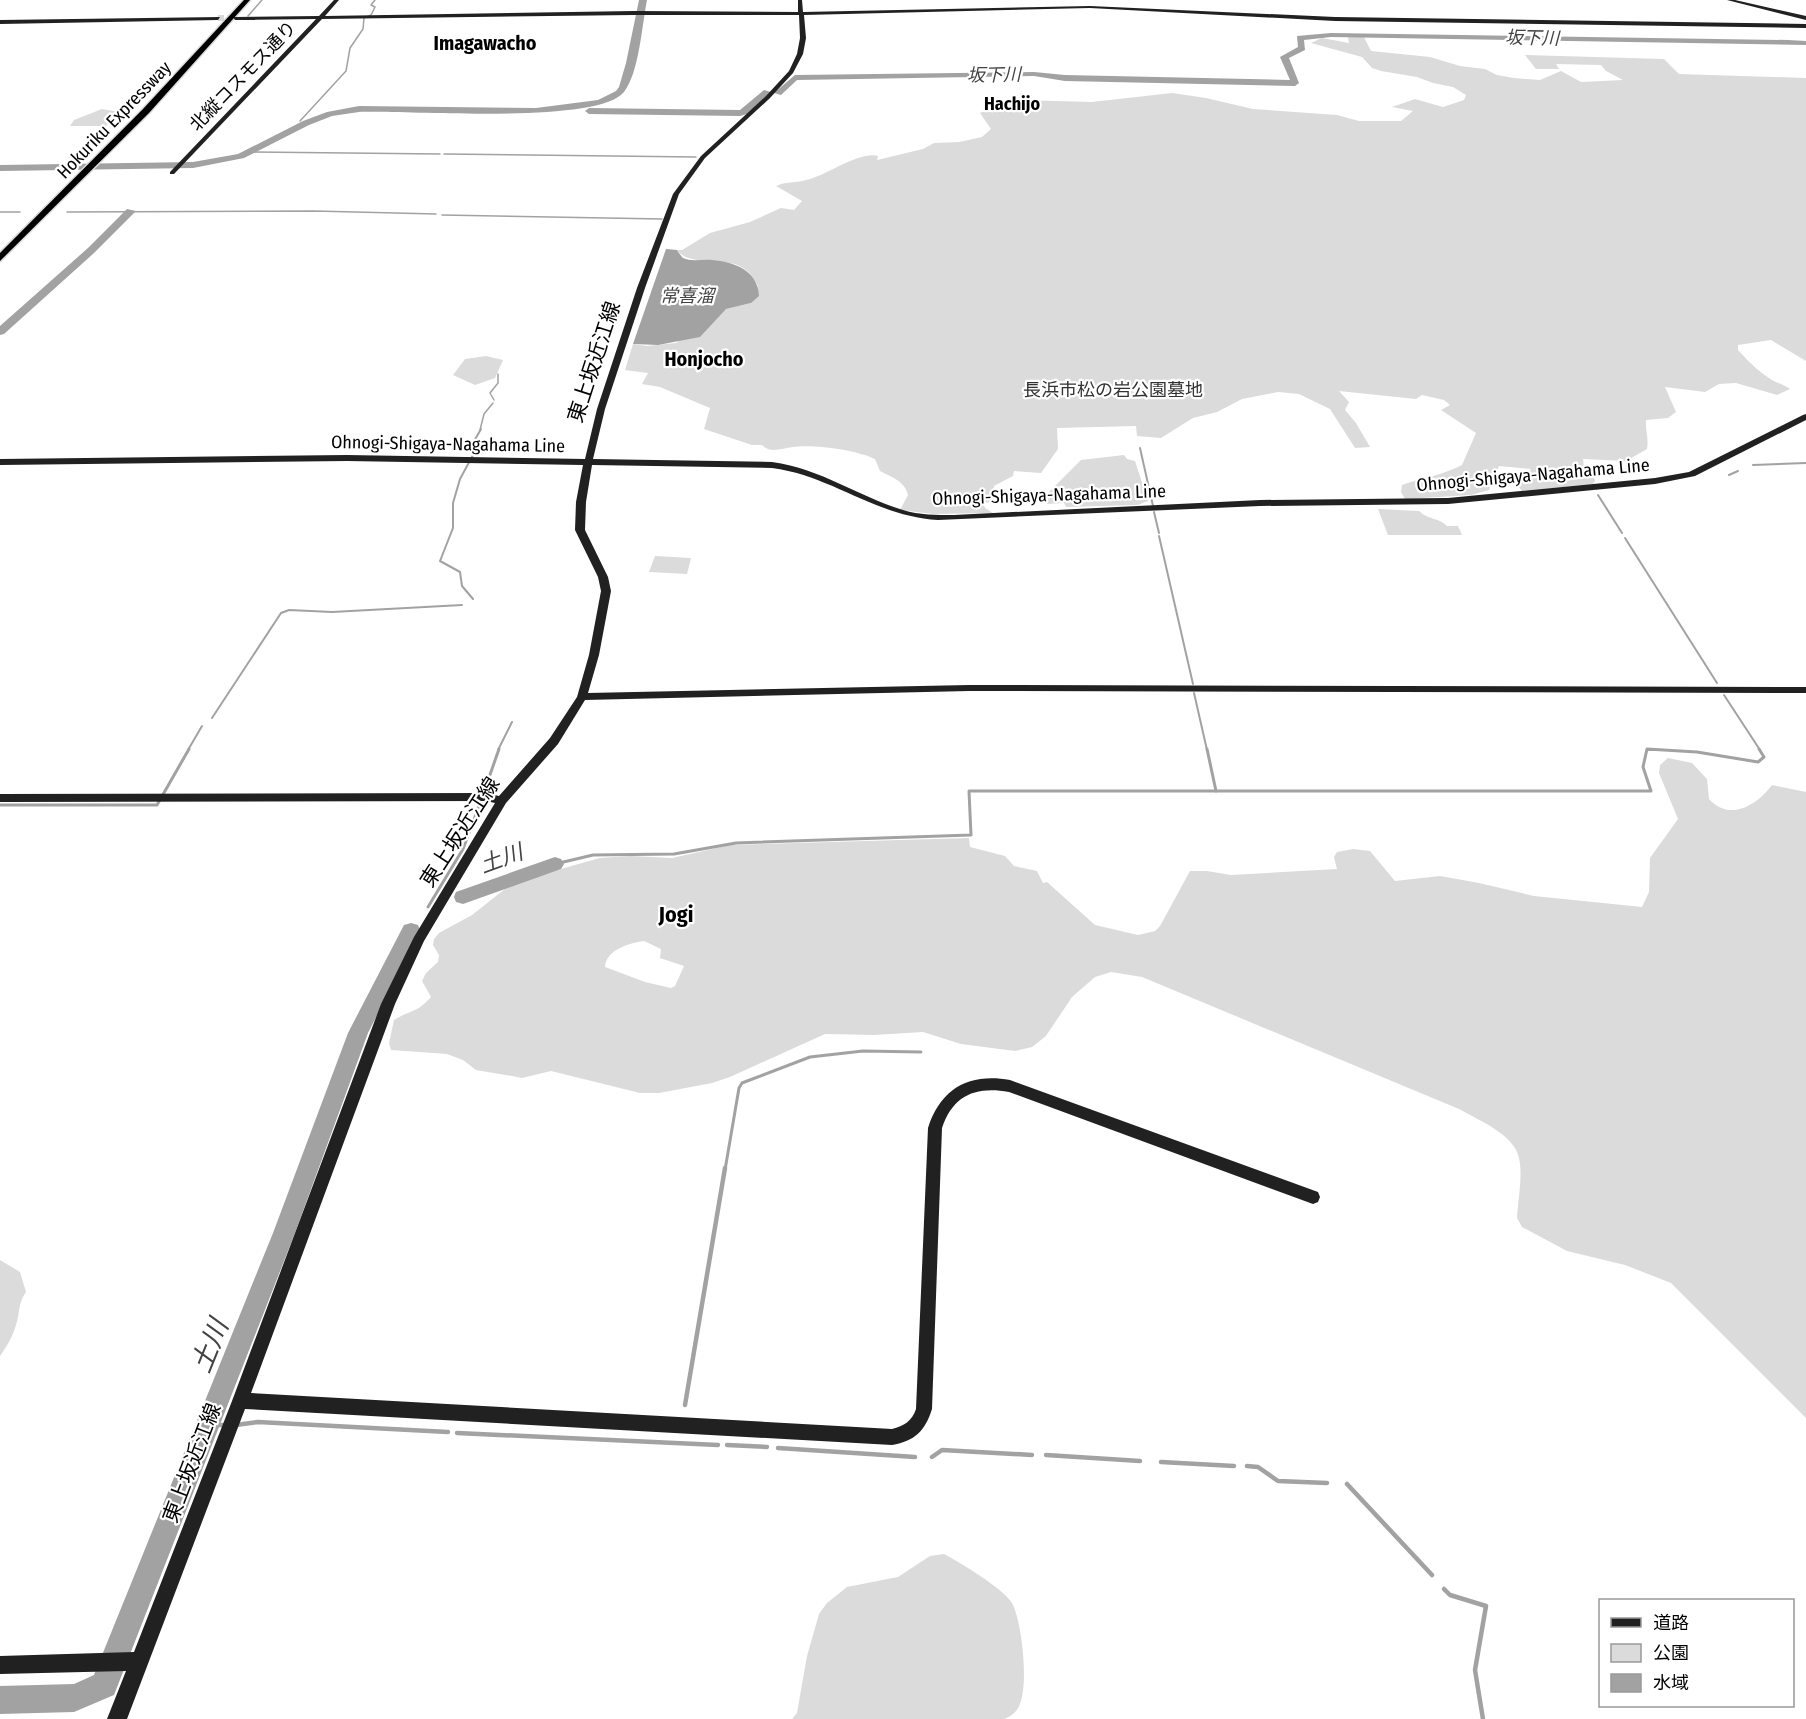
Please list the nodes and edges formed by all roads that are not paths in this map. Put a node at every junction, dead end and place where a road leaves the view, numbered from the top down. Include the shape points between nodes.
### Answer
1 (239, 0) edge
2 (247, 0) edge
3 (337, 0) edge
4 (800, 0) edge
5 (1730, 0) edge
6 (802, 14) junction
7 (321, 17) junction
8 (218, 18) tunnel mouth
9 (235, 18) tunnel mouth
10 (1806, 18) edge
11 (0, 22) edge
12 (1806, 26) edge
13 (97, 156) junction
14 (177, 168) dead end
15 (74, 181) junction
16 (0, 248) edge
17 (0, 258) edge
18 (1806, 417) edge
19 (0, 462) edge
20 (588, 463) junction
21 (1806, 690) edge
22 (582, 697) junction
23 (0, 798) edge
24 (502, 801) junction
25 (1313, 1197) dead end
26 (235, 1415) junction
27 (132, 1661) junction
28 (0, 1665) edge
29 (117, 1719) edge

1 - 13 highway, Hokuriku Expressway
2 - 13 highway, Hokuriku Expressway via 188,66
3 - 7 street, 北縦コスモス通り
4 - 6 street, 東上坂近江線
5 - 10 street
6 - 7 street
6 - 12 street via 1090,7 1335,19
6 - 20 street, 東上坂近江線 via 801,49 790,72 703,157 676,194 601,409
7 - 9 street
7 - 14 street, 北縦コスモス通り
8 - 11 street
13 - 15 highway, Hokuriku Expressway
15 - 16 highway, Hokuriku Expressway
15 - 17 highway, Hokuriku Expressway
18 - 20 street, Ohnogi-Shigaya-Nagahama Line via 1692,474 1448,501 1260,503 927,517 894,511 787,466
19 - 20 street, Ohnogi-Shigaya-Nagahama Line via 281,458
20 - 22 street, 東上坂近江線 via 580,530 601,570 606,591
21 - 22 street via 969,688
22 - 24 street, 東上坂近江線 via 554,741
23 - 24 street via 486,797
24 - 26 street, 東上坂近江線 via 418,940 388,1004
25 - 26 street via 1010,1086 974,1086 950,1098 935,1128 924,1409 915,1429 904,1435
26 - 27 street, 東上坂近江線
27 - 28 street
27 - 29 street, 東上坂近江線

